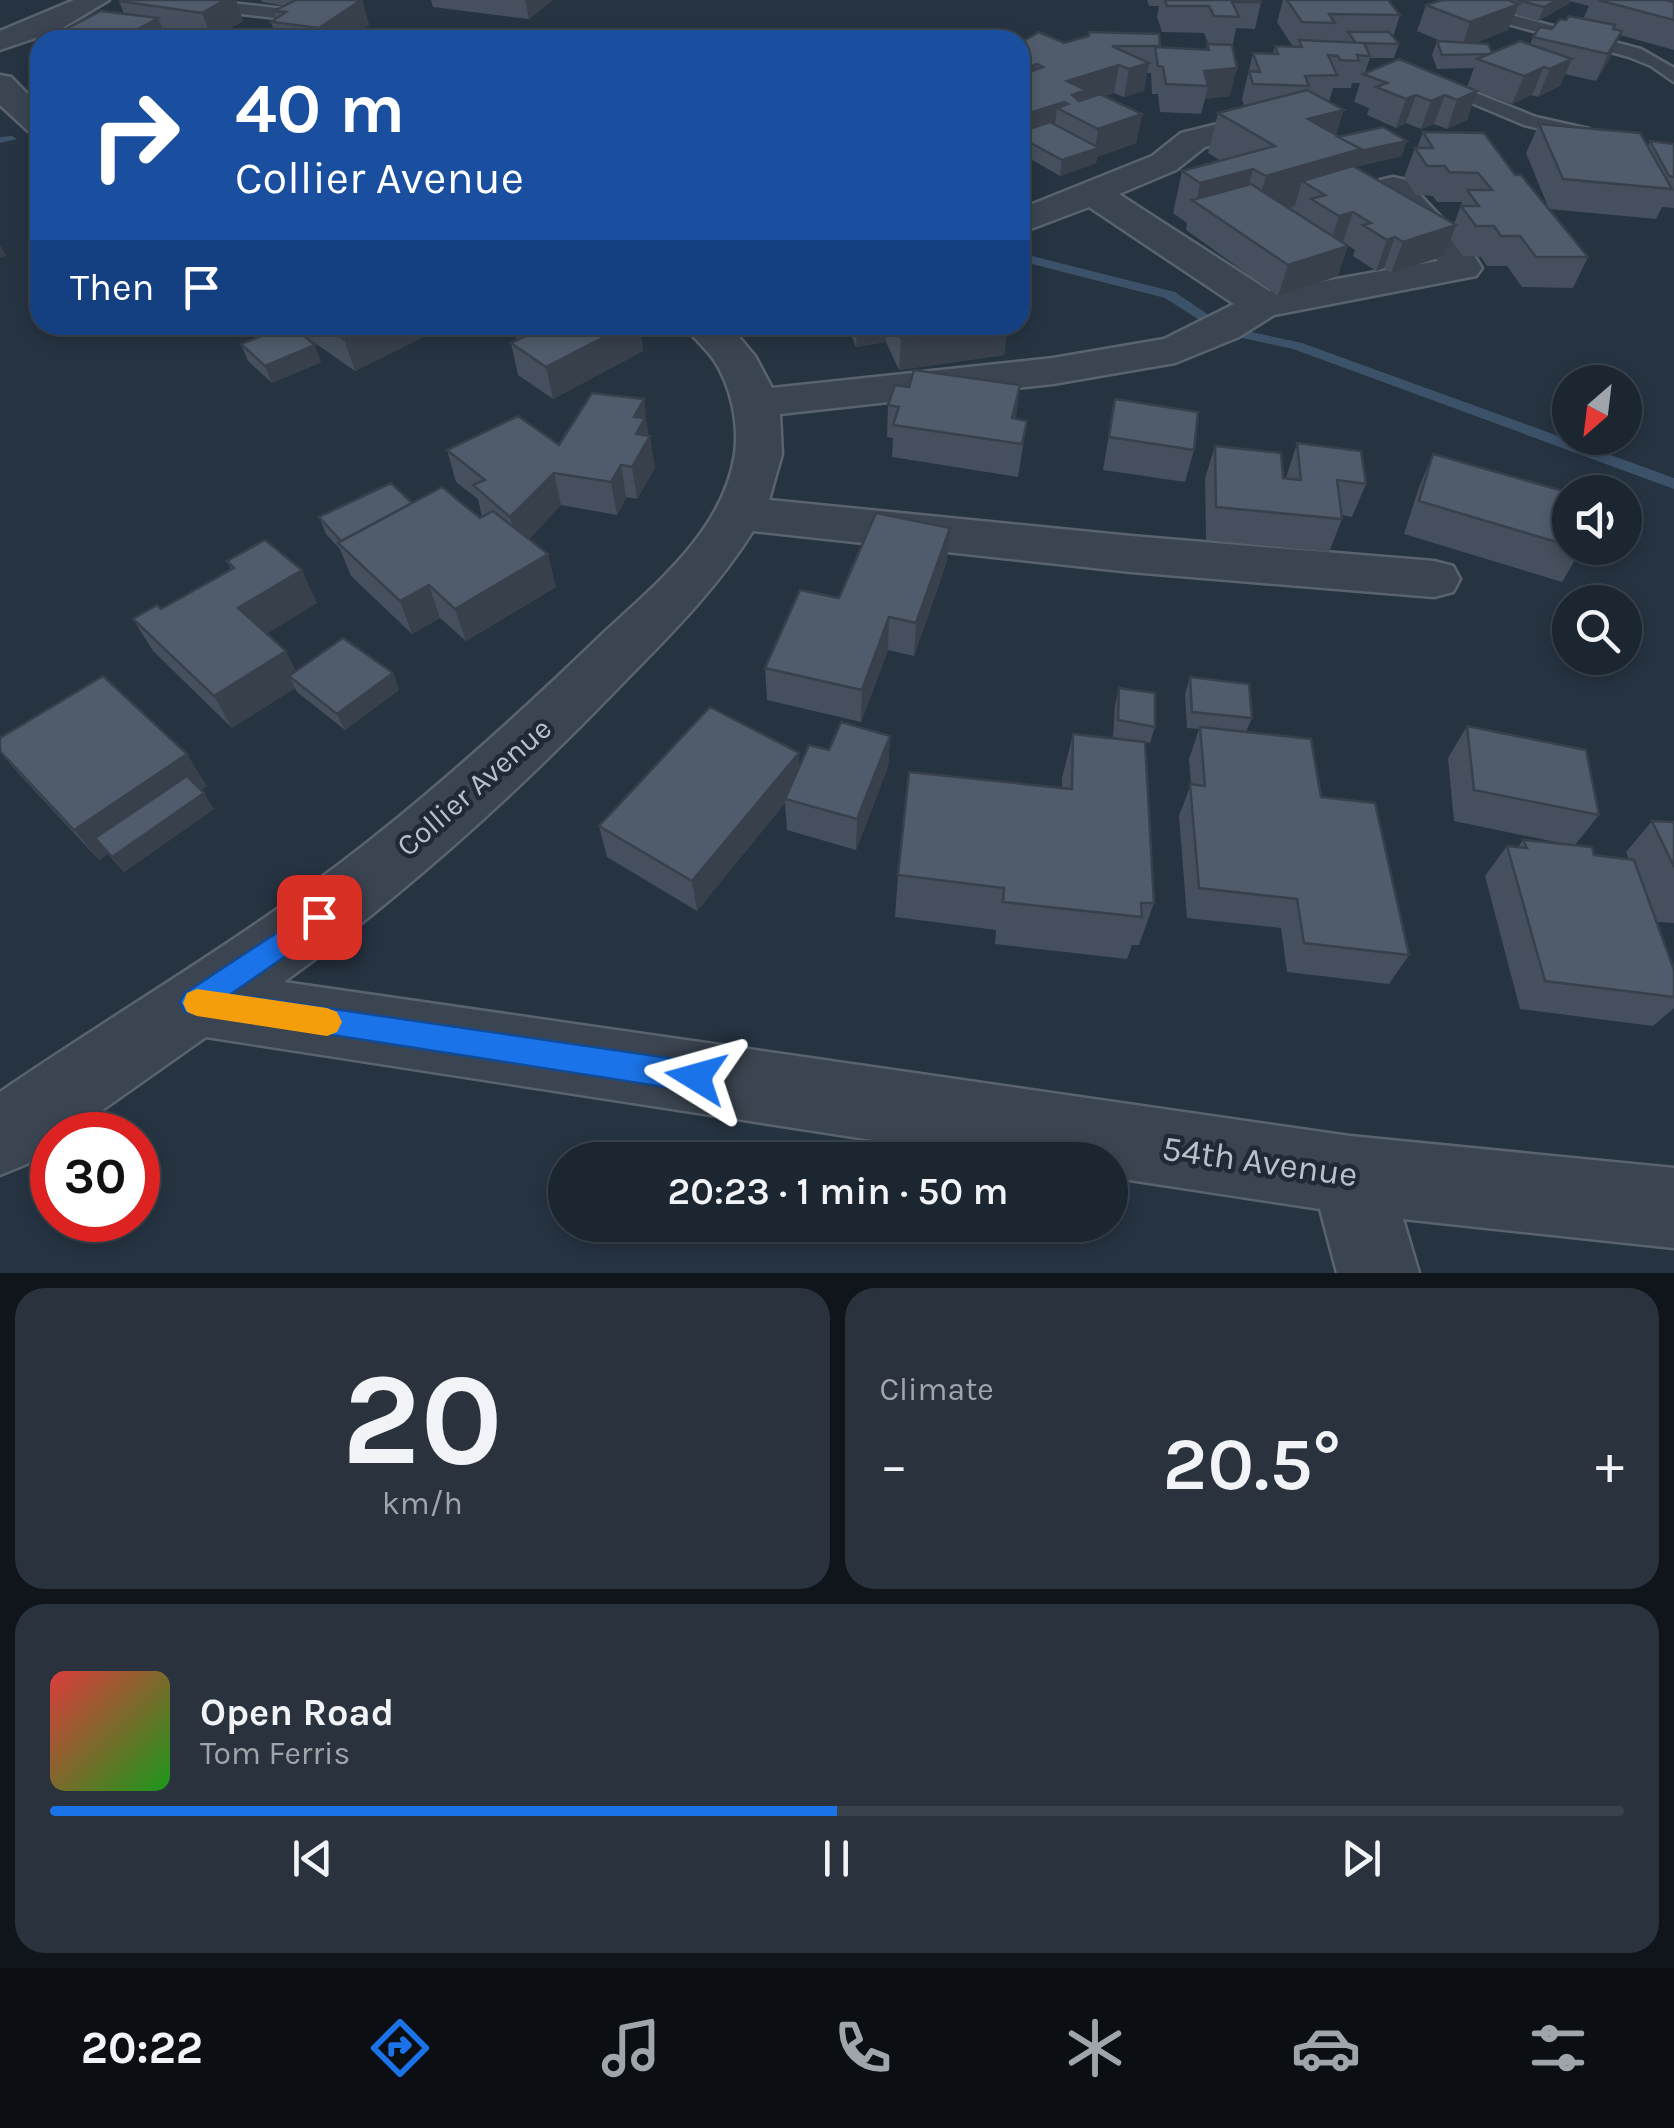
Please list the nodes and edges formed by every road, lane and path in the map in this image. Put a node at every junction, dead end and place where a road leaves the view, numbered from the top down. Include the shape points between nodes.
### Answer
1 (94, 0) edge
2 (165, 0) edge
3 (1482, 12) edge
4 (302, 16) edge
5 (32, 30) edge
6 (30, 31) edge
7 (0, 41) edge
8 (1674, 76) edge
9 (0, 84) edge
10 (1461, 92) edge
11 (30, 116) edge
12 (1316, 122) edge
13 (1596, 135) edge
14 (1393, 188) edge
15 (1094, 194) junction
16 (1030, 218) edge
17 (1262, 305) junction
18 (722, 335) edge
19 (757, 402) junction
20 (738, 514) junction
21 (1434, 579) dead end
22 (195, 1002) junction
23 (0, 1137) edge
24 (1350, 1176) junction
25 (1674, 1208) edge
26 (1378, 1273) edge

1 - 5 street
2 - 4 lane
3 - 8 lane via 1635,54
6 - 7 street
9 - 11 street
10 - 13 lane via 1530,121
12 - 15 street via 1258,124 1193,140 1164,164
14 - 17 street via 1462,268
15 - 16 street
15 - 17 street
17 - 19 street via 1175,350 1053,371
18 - 19 street, Collier Avenue
19 - 20 street, Collier Avenue via 760,440
20 - 21 street
20 - 22 street, Collier Avenue via 680,591 544,728 319,917
22 - 23 street, Collier Avenue
22 - 24 street, 54th Avenue
24 - 25 street, 54th Avenue
24 - 26 street

